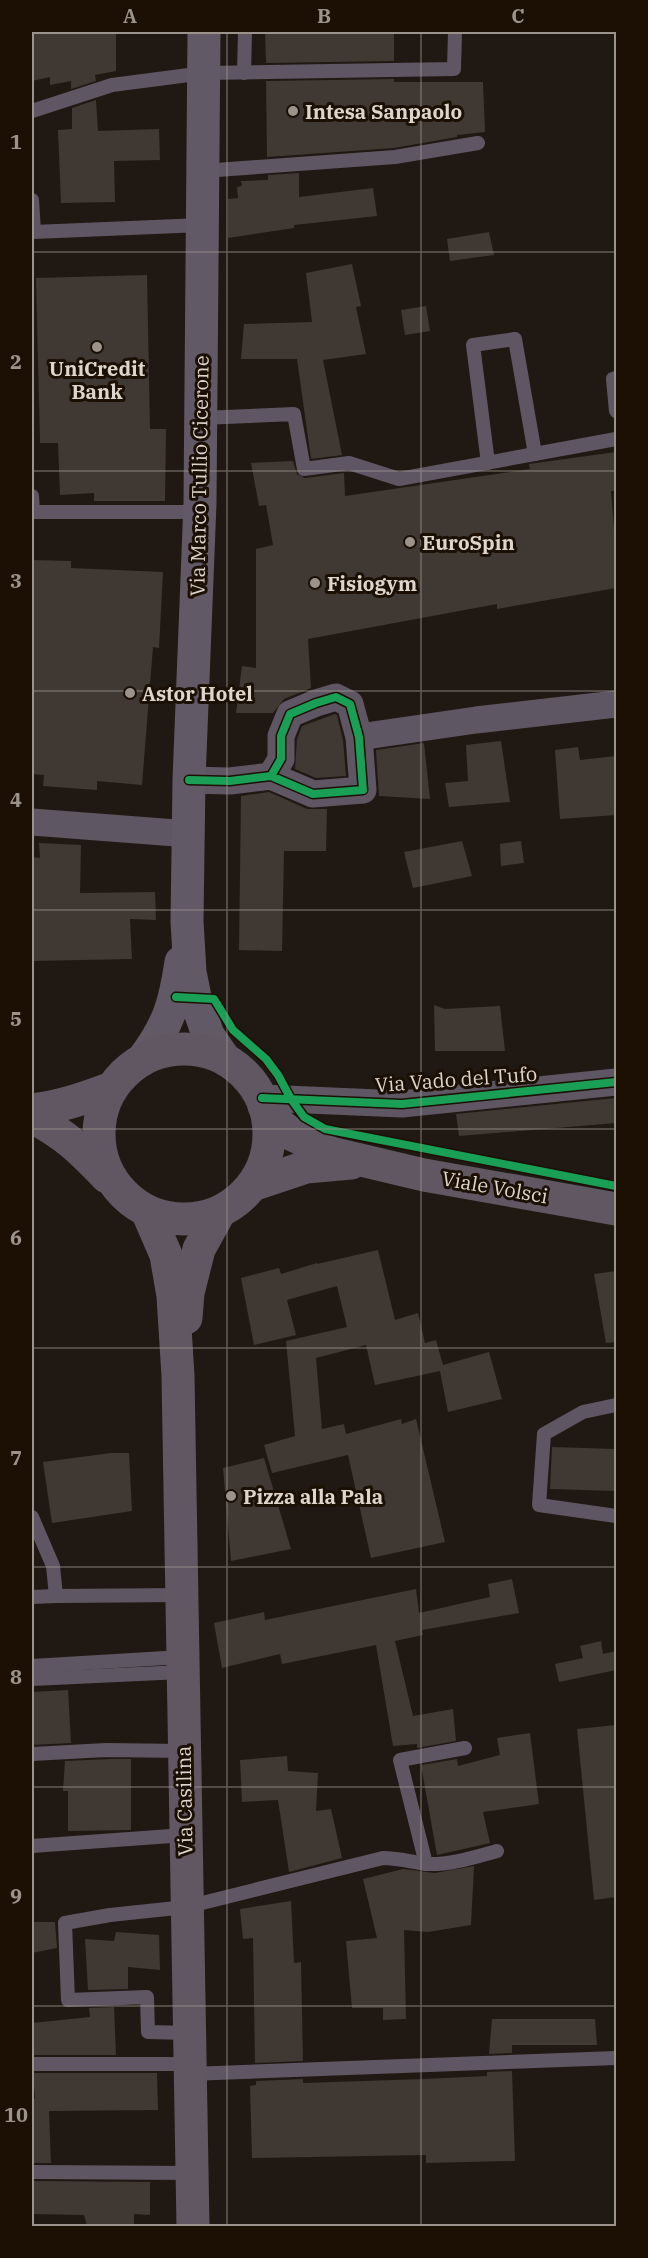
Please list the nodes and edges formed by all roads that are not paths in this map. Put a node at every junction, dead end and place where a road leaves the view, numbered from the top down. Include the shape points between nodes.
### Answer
1 (204, 32) edge
2 (245, 32) edge
3 (454, 32) edge
4 (204, 73) junction
5 (244, 73) junction
6 (32, 111) edge
7 (478, 144) dead end
8 (202, 171) junction
9 (32, 200) edge
10 (202, 225) junction
11 (32, 235) edge
12 (616, 378) edge
13 (616, 411) edge
14 (201, 418) junction
15 (616, 439) edge
16 (535, 454) junction
17 (488, 463) junction
18 (32, 496) edge
19 (200, 512) junction
20 (616, 704) edge
21 (359, 737) junction
22 (271, 776) junction
23 (189, 780) junction
24 (32, 822) edge
25 (189, 834) junction
26 (187, 921) junction
27 (223, 1057) junction
28 (144, 1058) junction
29 (616, 1082) edge
30 (112, 1088) junction
31 (263, 1102) junction
32 (32, 1110) edge
33 (32, 1117) edge
34 (374, 1163) junction
35 (255, 1184) junction
36 (115, 1185) junction
37 (616, 1209) edge
38 (147, 1211) junction
39 (219, 1213) junction
40 (178, 1376) junction
41 (616, 1405) edge
42 (616, 1516) edge
43 (32, 1517) edge
44 (182, 1595) junction
45 (32, 1596) edge
46 (56, 1596) junction
47 (182, 1665) junction
48 (32, 1666) edge
49 (32, 1679) edge
50 (465, 1748) dead end
51 (183, 1751) junction
52 (32, 1754) edge
53 (185, 1835) junction
54 (32, 1846) edge
55 (497, 1851) dead end
56 (426, 1864) junction
57 (186, 1907) junction
58 (189, 2057) junction
59 (616, 2058) edge
60 (32, 2064) edge
61 (32, 2172) edge
62 (192, 2173) junction
63 (193, 2226) edge

1 - 4 main road, Via Marco Tullio Cicerone
2 - 5 lane
3 - 5 lane via 454,69
4 - 5 lane
4 - 6 lane via 112,85
4 - 8 main road, Via Marco Tullio Cicerone
7 - 8 lane via 395,157
8 - 10 main road, Via Marco Tullio Cicerone
9 - 11 lane
10 - 11 lane
10 - 14 main road, Via Marco Tullio Cicerone
12 - 13 lane
14 - 17 lane via 294,414 304,469 349,463 399,479
14 - 19 main road, Via Marco Tullio Cicerone
15 - 16 lane
16 - 17 lane
16 - 17 lane via 515,339 473,345
18 - 19 lane via 33,512
19 - 23 main road, Via Marco Tullio Cicerone
20 - 21 street
21 - 22 street via 363,790 314,794
21 - 22 street via 351,704 336,697 290,714 281,736 281,759
22 - 23 street
23 - 25 main road, Via Marco Tullio Cicerone
24 - 25 street
25 - 26 main road, Via Marco Tullio Cicerone
26 - 27 main road, Via Marco Tullio Cicerone via 195,997 208,1035
26 - 28 main road, Via Marco Tullio Cicerone via 176,997 162,1034
27 - 28 main road via 197,1049 170,1049
27 - 31 main road via 246,1074
28 - 30 main road
29 - 31 street, Via Vado del Tufo via 402,1104
30 - 32 main road via 79,1101
30 - 36 main road via 103,1106 99,1147
31 - 34 main road, Viale Volsci via 293,1135 331,1153
31 - 35 main road via 270,1127 267,1157
33 - 36 main road via 80,1149
34 - 35 main road, Viale Volsci via 306,1167
34 - 37 main road, Viale Volsci
35 - 39 main road via 239,1201
36 - 38 main road
38 - 39 main road via 170,1219 195,1220
38 - 40 main road, Via Casilina via 166,1256
39 - 40 main road, Via Casilina via 199,1249 190,1282
40 - 44 main road, Via Casilina
41 - 42 lane via 583,1412 544,1434 539,1505
43 - 46 lane via 53,1566
44 - 46 lane
44 - 47 main road, Via Casilina
45 - 46 lane
47 - 48 lane
47 - 49 lane
47 - 51 main road, Via Casilina
50 - 56 lane via 400,1760
51 - 52 lane
51 - 53 main road, Via Casilina
53 - 54 lane
53 - 57 main road, Via Casilina
55 - 56 lane
56 - 57 lane via 383,1858
57 - 58 main road, Via Casilina
57 - 58 lane via 65,1923 68,2000 147,1997 148,2032
58 - 59 lane via 406,2064
58 - 60 lane
58 - 62 main road, Via Casilina
61 - 62 lane
62 - 63 main road, Via Casilina

